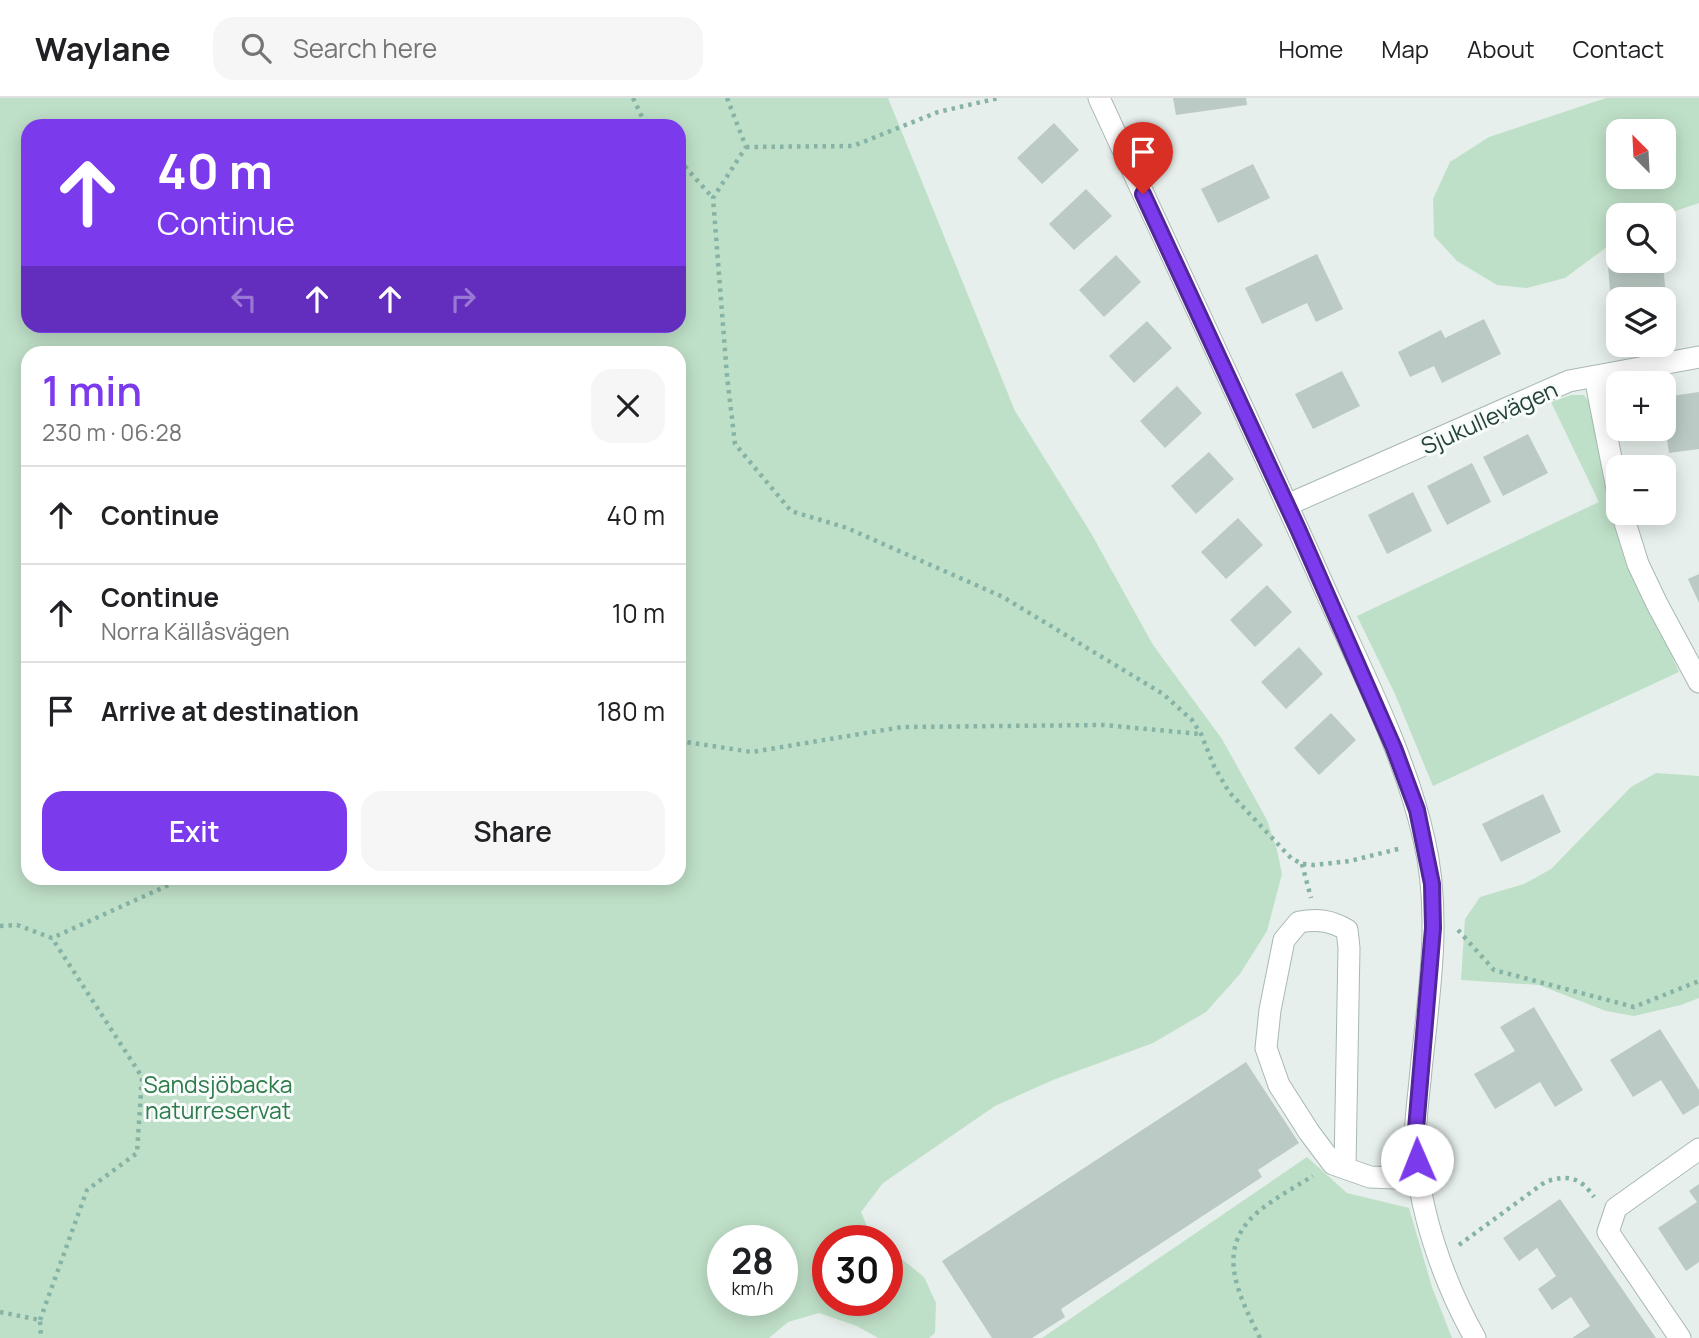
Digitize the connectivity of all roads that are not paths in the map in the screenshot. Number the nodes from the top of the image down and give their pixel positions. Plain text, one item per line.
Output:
1 (1099, 98) edge
2 (1699, 357) edge
3 (1595, 377) junction
4 (1610, 455) edge
5 (1287, 505) junction
6 (1626, 525) edge
7 (1699, 682) edge
8 (1699, 1149) edge
9 (1339, 1165) junction
10 (1419, 1179) junction
11 (1475, 1338) edge
12 (1679, 1338) edge

1 - 5 street
2 - 3 street, Sjukullevägen
3 - 4 street
3 - 5 street, Sjukullevägen
5 - 10 street
6 - 7 street
8 - 12 street
9 - 9 street
9 - 10 street
10 - 11 street

